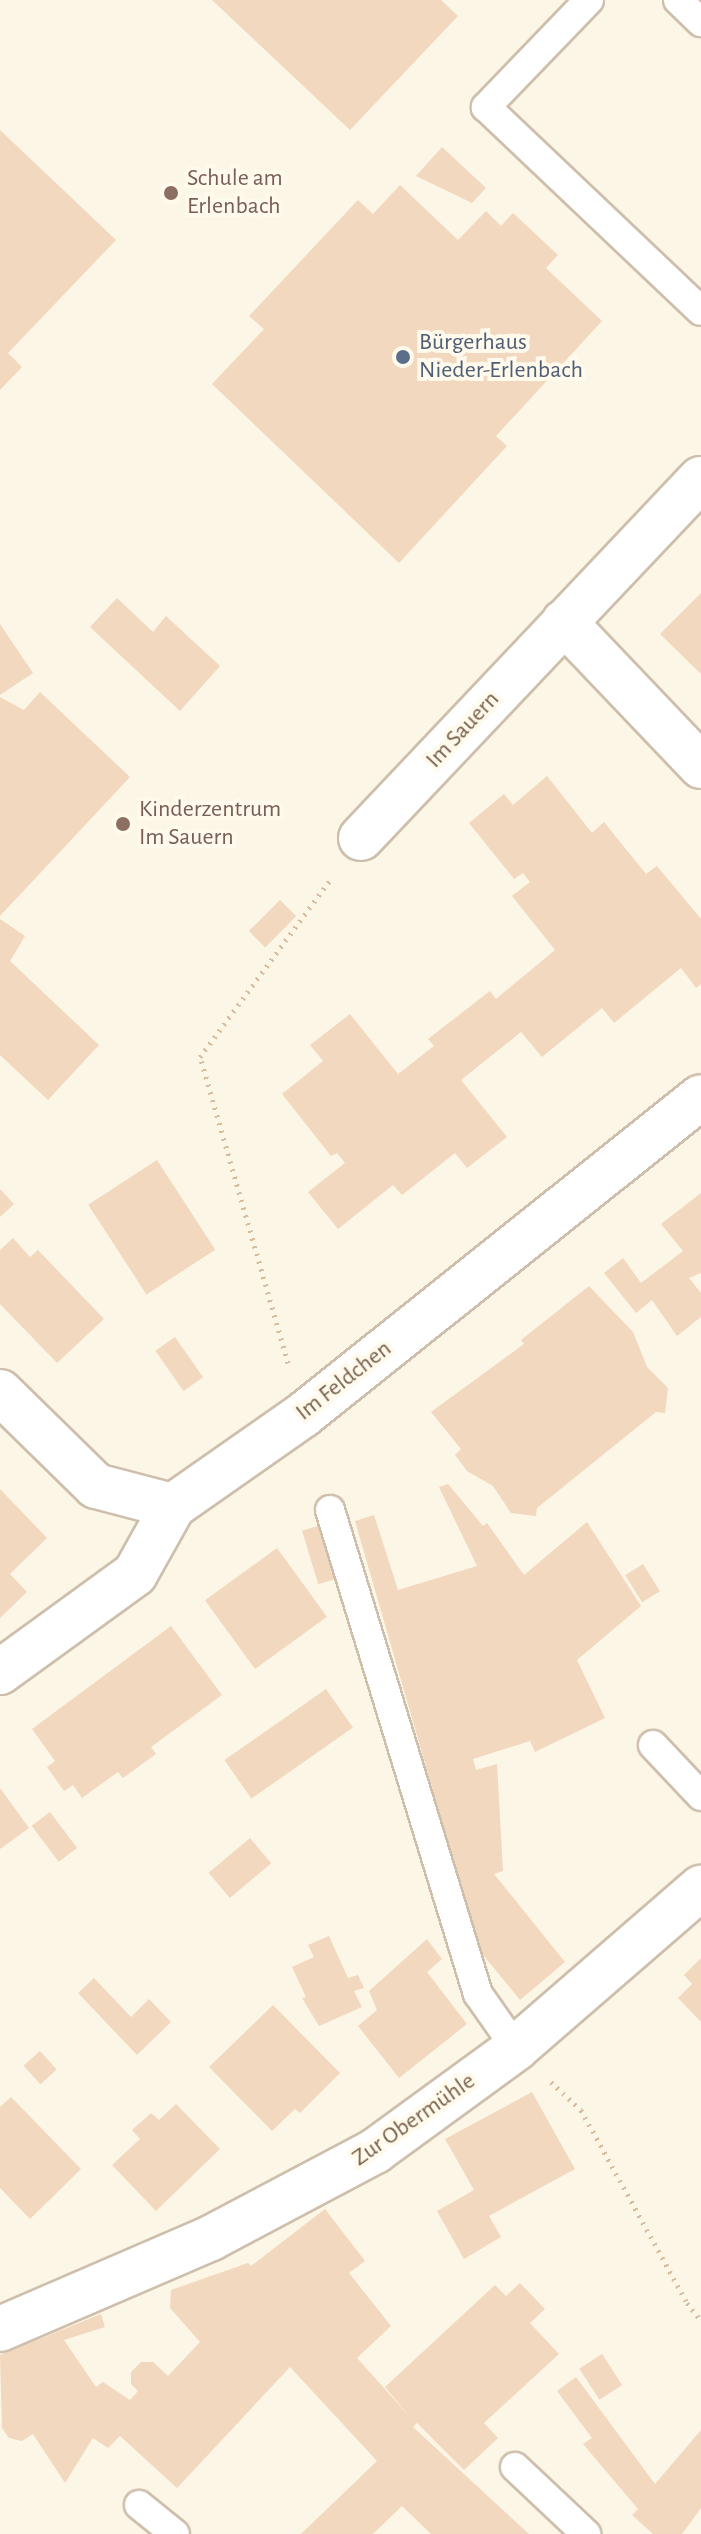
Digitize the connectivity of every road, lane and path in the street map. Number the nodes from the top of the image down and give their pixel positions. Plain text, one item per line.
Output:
1 (589, 0) edge
2 (678, 0) edge
3 (701, 22) edge
4 (701, 311) edge
5 (701, 479) edge
6 (564, 622) junction
7 (701, 766) edge
8 (361, 838) joint
9 (701, 1097) edge
10 (0, 1392) edge
11 (303, 1415) junction
12 (173, 1506) junction
13 (330, 1510) dead end
14 (0, 1672) edge
15 (653, 1745) dead end
16 (701, 1796) edge
17 (701, 1888) edge
18 (516, 2048) junction
19 (701, 2320) edge
20 (0, 2329) edge
21 (515, 2467) dead end
22 (139, 2505) dead end
23 (175, 2534) edge
24 (586, 2534) edge

1 - 4 lane
2 - 3 lane
5 - 6 street, Im Sauern
6 - 7 street
6 - 8 street, Im Sauern
8 - 11 path
9 - 11 street, Im Feldchen
10 - 12 street
11 - 12 street, Im Feldchen
12 - 14 street, Im Feldchen
13 - 18 lane
15 - 16 lane
17 - 18 street, Zur Obermühle
18 - 19 path
18 - 20 street, Zur Obermühle
21 - 24 lane
22 - 23 lane

